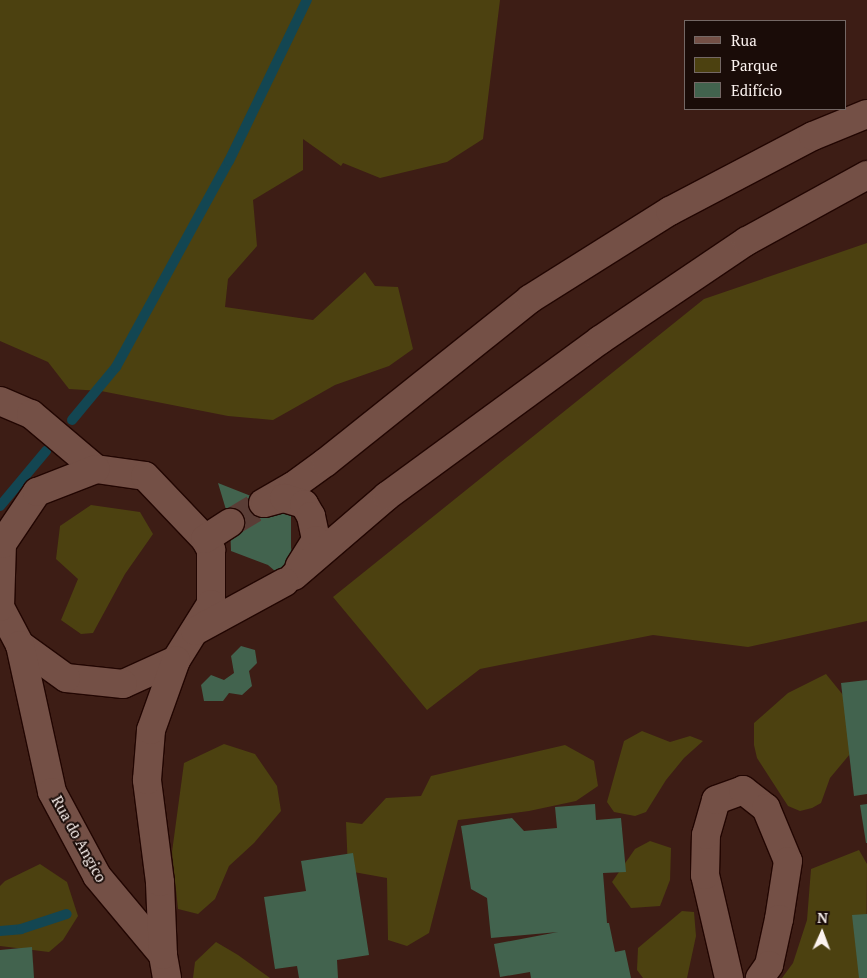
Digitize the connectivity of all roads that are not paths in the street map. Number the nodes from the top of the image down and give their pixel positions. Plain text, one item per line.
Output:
1 (867, 114) edge
2 (867, 175) edge
3 (0, 401) edge
4 (96, 469) junction
5 (230, 523) tunnel mouth
6 (205, 539) junction
7 (1, 543) edge
8 (289, 579) junction
9 (194, 632) junction
10 (20, 644) junction
11 (176, 660) junction
12 (165, 967) edge
13 (729, 978) edge
14 (760, 978) edge

1 - 8 street
2 - 8 street
3 - 4 street
4 - 6 street
4 - 7 street
5 - 6 street
6 - 9 street, Rua do Angico
7 - 10 street
8 - 9 street
9 - 11 street, Rua do Angico
10 - 11 street
10 - 12 street, Rua do Angico
11 - 12 street, Rua do Angico
13 - 14 street

